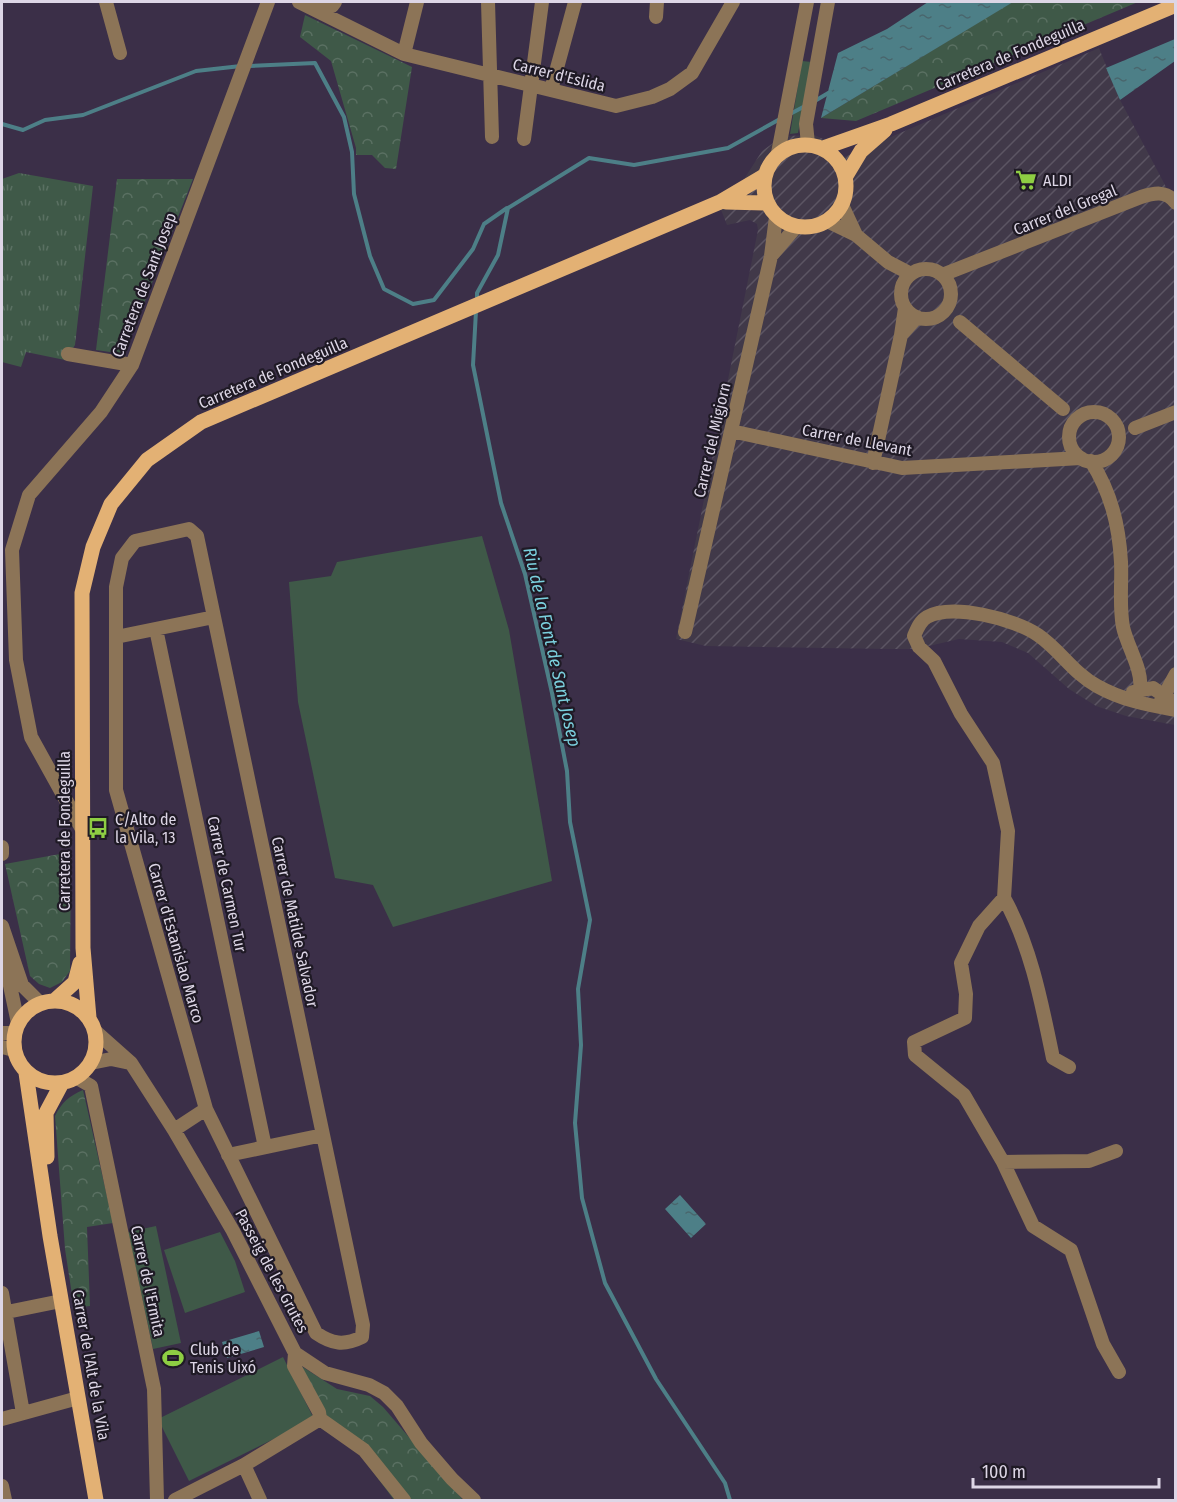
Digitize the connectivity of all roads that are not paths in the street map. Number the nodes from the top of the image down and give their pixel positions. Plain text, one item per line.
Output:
1 (105, 2) edge
2 (268, 2) edge
3 (299, 2) edge
4 (417, 2) edge
5 (489, 2) edge
6 (542, 2) edge
7 (575, 2) edge
8 (657, 2) edge
9 (733, 2) edge
10 (807, 2) edge
11 (828, 2) edge
12 (332, 3) edge
13 (1176, 5) edge
14 (315, 9) junction
15 (656, 17) dead end
16 (338, 21) junction
17 (120, 53) dead end
18 (404, 54) junction
19 (490, 75) junction
20 (531, 85) junction
21 (551, 90) junction
22 (891, 124) junction
23 (492, 137) dead end
24 (524, 139) dead end
25 (780, 146) junction
26 (816, 146) junction
27 (764, 176) junction
28 (846, 176) junction
29 (720, 202) junction
30 (766, 203) junction
31 (1176, 203) edge
32 (842, 205) junction
33 (776, 217) junction
34 (827, 222) junction
35 (796, 227) junction
36 (856, 235) junction
37 (771, 256) junction
38 (907, 280) junction
39 (946, 280) junction
40 (950, 302) junction
41 (905, 308) junction
42 (939, 315) junction
43 (917, 317) junction
44 (960, 322) junction
45 (901, 335) junction
46 (68, 354) dead end
47 (132, 365) junction
48 (1063, 409) junction
49 (1176, 411) edge
50 (1084, 414) junction
51 (1072, 424) junction
52 (1115, 424) junction
53 (1135, 428) junction
54 (731, 431) junction
55 (1118, 441) junction
56 (1071, 447) junction
57 (1106, 458) junction
58 (1086, 460) junction
59 (1050, 461) junction
60 (873, 463) junction
61 (1106, 485) junction
62 (135, 541) joint
63 (214, 617) junction
64 (156, 629) junction
65 (685, 632) dead end
66 (117, 637) junction
67 (1176, 674) edge
68 (1150, 694) junction
69 (1176, 704) edge
70 (1176, 710) edge
71 (82, 829) junction
72 (2, 848) edge
73 (2, 855) edge
74 (1004, 898) junction
75 (2, 926) edge
76 (2, 948) edge
77 (83, 948) junction
78 (56, 1000) junction
79 (40, 1003) junction
80 (92, 1024) junction
81 (11, 1030) edge
82 (8, 1048) edge
83 (91, 1063) junction
84 (131, 1063) junction
85 (1069, 1067) dead end
86 (26, 1073) junction
87 (77, 1078) junction
88 (62, 1083) junction
89 (206, 1109) junction
90 (174, 1130) junction
91 (323, 1135) junction
92 (265, 1146) junction
93 (1116, 1151) dead end
94 (228, 1155) junction
95 (1003, 1162) junction
96 (50, 1236) junction
97 (2, 1293) edge
98 (61, 1301) junction
99 (3, 1313) edge
100 (316, 1333) joint
101 (296, 1353) junction
102 (1119, 1372) dead end
103 (78, 1398) junction
104 (23, 1413) junction
105 (2, 1419) edge
106 (320, 1419) junction
107 (244, 1465) junction
108 (2, 1486) edge
109 (4, 1500) edge
110 (96, 1500) edge
111 (157, 1500) edge
112 (175, 1500) edge
113 (260, 1500) edge
114 (404, 1500) edge
115 (474, 1500) edge

1 - 17 street
2 - 47 street, Carretera de Sant Josep
3 - 14 street, Carrer d'Eslida
4 - 18 street
5 - 19 street
6 - 20 street
7 - 21 street
8 - 15 street
9 - 21 street, Carrer d'Eslida
10 - 25 street
11 - 26 street
12 - 14 street
12 - 16 street
13 - 22 main road, Carretera de Fondeguilla
14 - 16 street, Carrer d'Eslida
16 - 18 street, Carrer d'Eslida
18 - 19 street, Carrer d'Eslida
19 - 20 street, Carrer d'Eslida
19 - 23 street
20 - 21 street, Carrer d'Eslida
20 - 24 street
22 - 26 main road, Carretera de Fondeguilla
22 - 28 main road, Carretera de Fondeguilla
25 - 26 main road
25 - 27 main road
26 - 28 main road
27 - 29 main road, Carretera de Fondeguilla
27 - 30 main road
28 - 32 main road
29 - 30 main road, Carretera de Fondeguilla
29 - 71 main road, Carretera de Fondeguilla
30 - 33 main road
31 - 39 street, Carrer del Gregal
32 - 34 main road
32 - 36 street
33 - 35 main road
33 - 37 street, Carrer del Migjorn
34 - 35 main road
34 - 36 street
35 - 37 street, Carrer del Migjorn
36 - 38 street
37 - 54 street, Carrer del Migjorn
38 - 39 street
38 - 41 street
39 - 40 street
40 - 42 street
40 - 44 street
41 - 43 street
41 - 45 street
42 - 43 street
42 - 44 street
43 - 45 street
44 - 48 street
45 - 60 street
46 - 47 street
47 - 71 street, Carretera de Sant Josep
48 - 50 street
48 - 51 street
49 - 53 street
50 - 51 street
50 - 52 street
51 - 56 street
52 - 53 street
52 - 55 street
53 - 55 street
54 - 60 street, Carrer de Llevant
54 - 65 street, Carrer del Migjorn
55 - 57 street
56 - 58 street
56 - 59 street
57 - 58 street
57 - 61 street
58 - 59 street, Carrer de Llevant
58 - 61 street
59 - 60 street, Carrer de Llevant
61 - 68 street
62 - 63 street, Carrer de Matilde Salvador
62 - 66 street, Carrer d'Estanislao Marco
63 - 64 street
63 - 91 street, Carrer de Matilde Salvador
64 - 66 street
64 - 92 street, Carrer de Carmen Tur
66 - 89 street, Carrer d'Estanislao Marco
67 - 68 street
68 - 69 street
68 - 70 street
68 - 74 street
71 - 77 main road, Carretera de Fondeguilla
72 - 73 street
74 - 85 street
74 - 95 street
75 - 79 street
76 - 81 street
77 - 78 main road, Carretera de Fondeguilla
77 - 80 main road, Carretera de Fondeguilla
78 - 79 main road
78 - 80 main road
79 - 81 main road
80 - 83 main road
80 - 84 street, Passeig de les Grutes
81 - 82 main road
82 - 86 main road
83 - 84 street
83 - 87 main road
84 - 90 street, Passeig de les Grutes
86 - 88 main road
86 - 96 main road, Carrer de l'Alt de la Vila
87 - 88 main road
87 - 111 street, Carrer de l'Ermita
88 - 96 main road, Carrer de l'Alt de la Vila
89 - 90 street
89 - 94 street, Carrer d'Estanislao Marco
90 - 101 street, Passeig de les Grutes
91 - 92 street
91 - 100 street, Carrer de Matilde Salvador
92 - 94 street
93 - 95 street
94 - 100 street, Carrer d'Estanislao Marco
95 - 102 street
96 - 98 main road, Carrer de l'Alt de la Vila
97 - 99 street
98 - 99 street
98 - 103 main road, Carrer de l'Alt de la Vila
99 - 104 street
101 - 106 street
101 - 115 street, Passeig de les Grutes
103 - 104 street
103 - 110 main road, Carrer de l'Alt de la Vila
104 - 105 street
106 - 107 street
106 - 114 street
107 - 112 street
107 - 113 street
108 - 109 street

